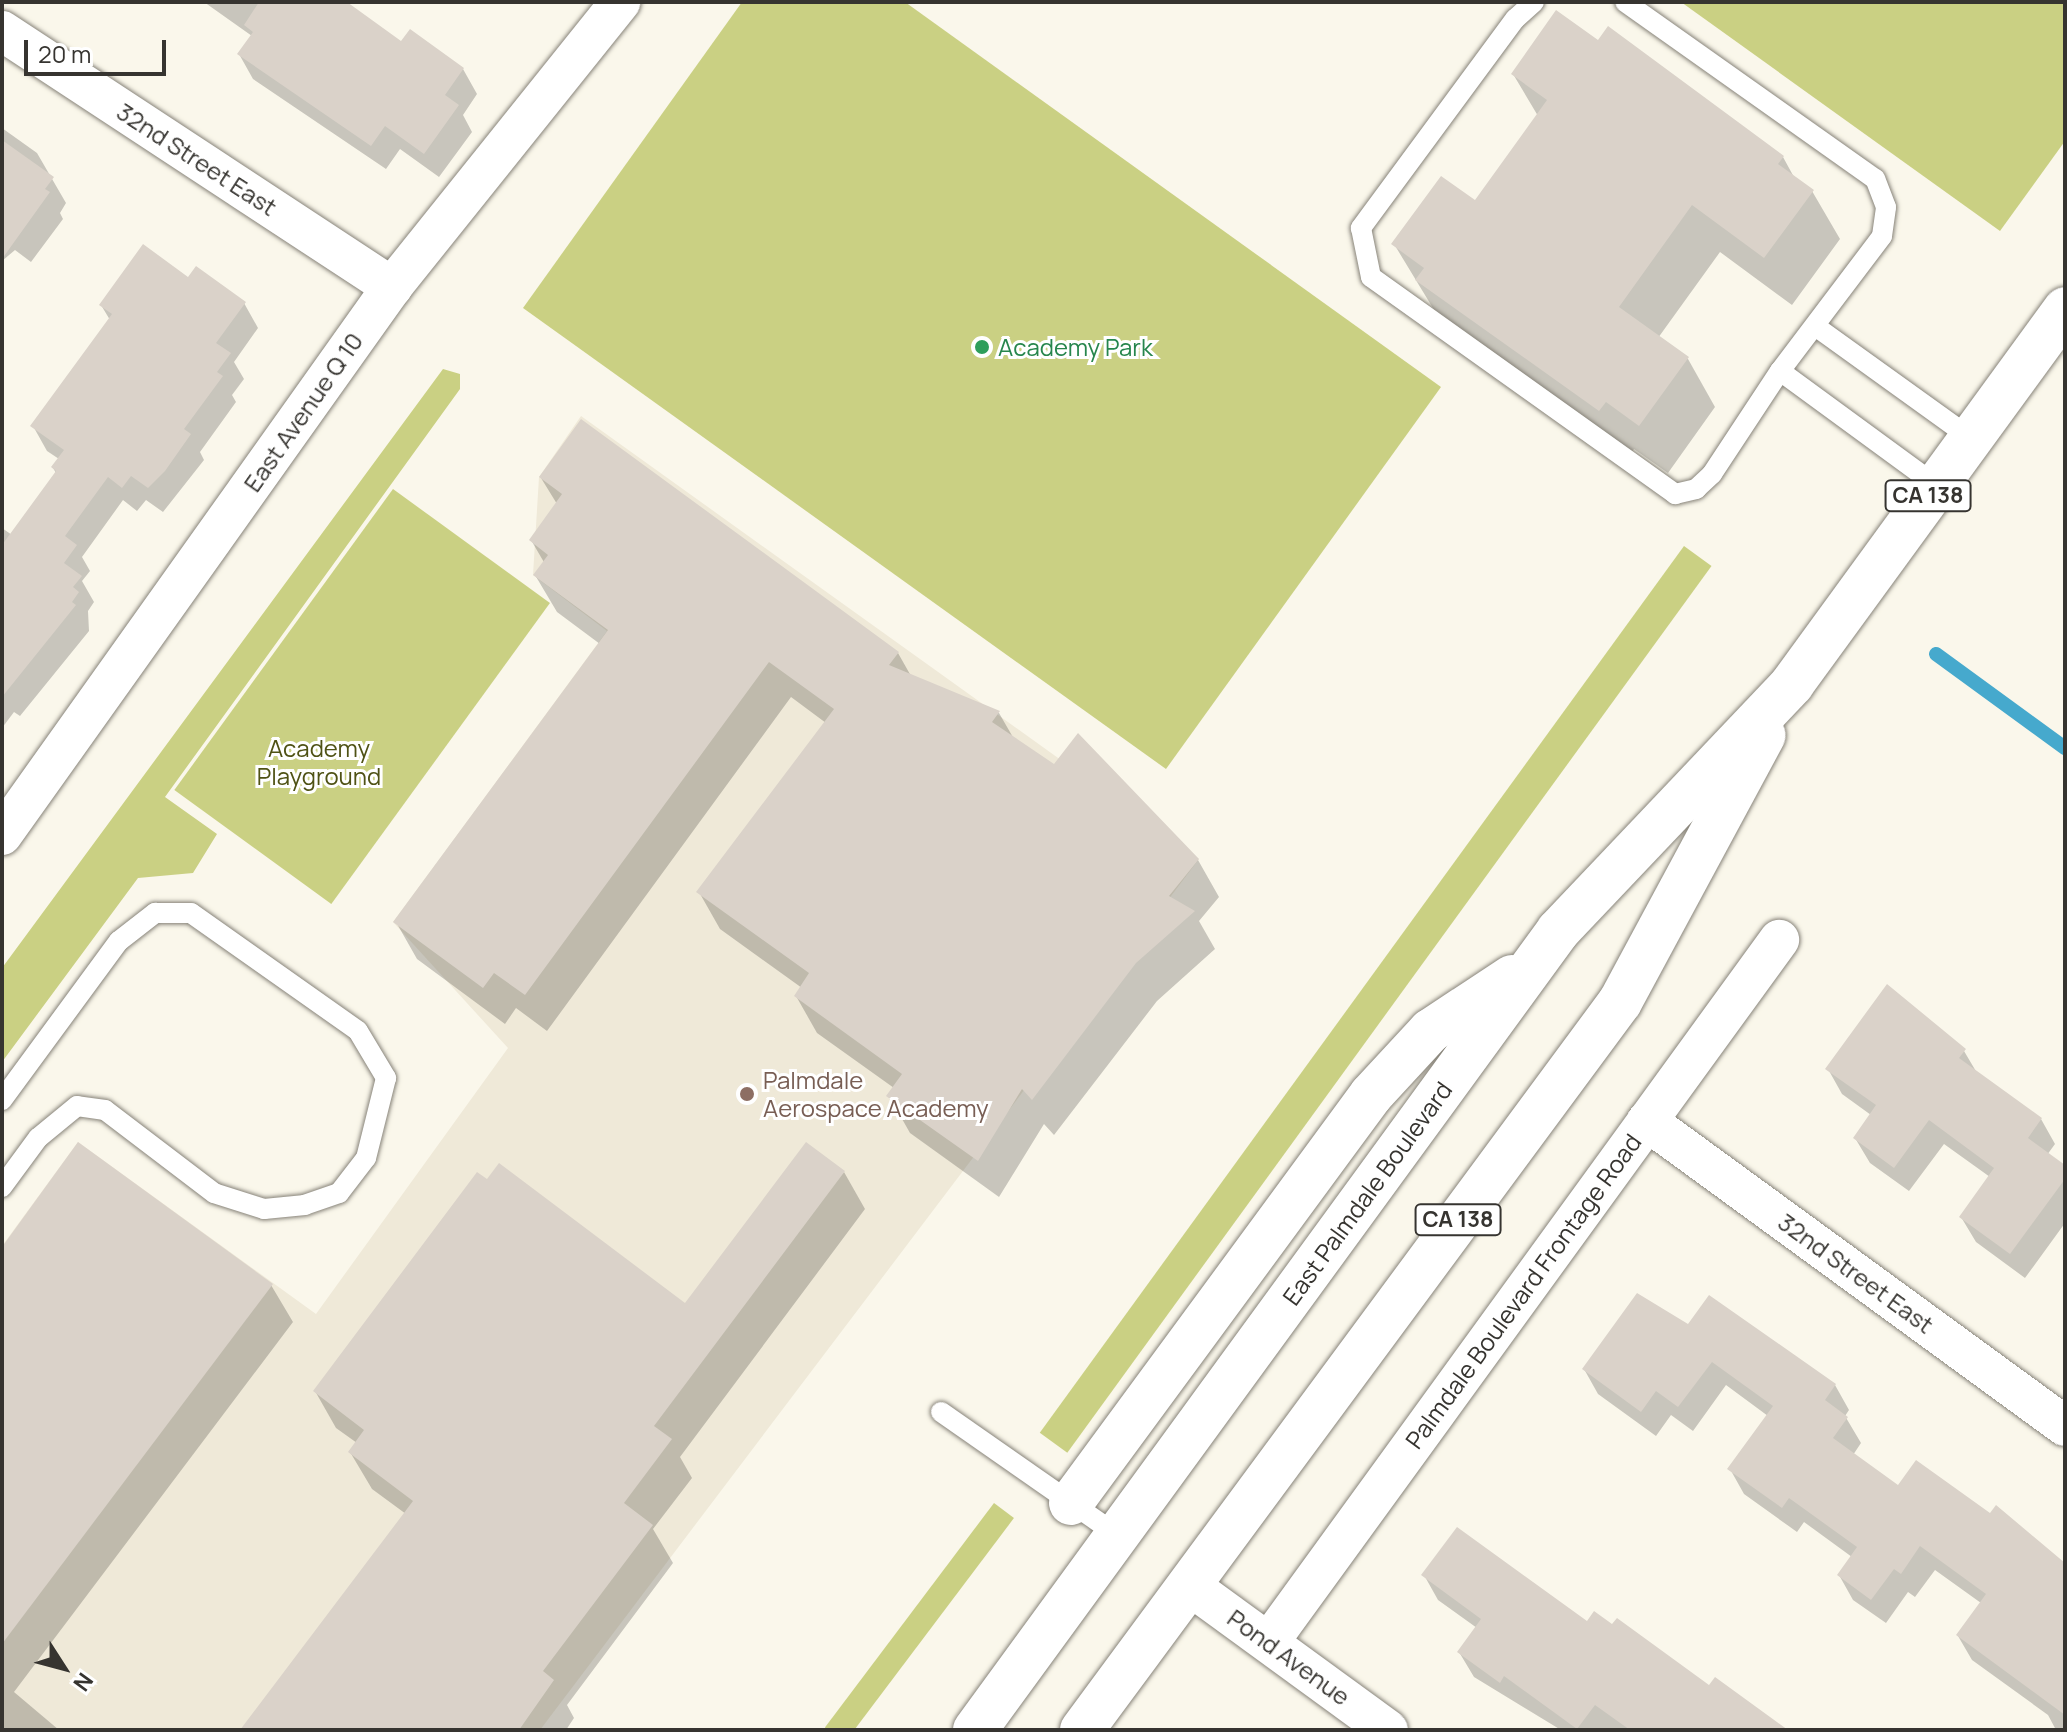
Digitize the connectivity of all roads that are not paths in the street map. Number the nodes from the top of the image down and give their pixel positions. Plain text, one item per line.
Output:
1 (620, 2) edge
2 (1534, 2) edge
3 (1625, 2) edge
4 (2, 31) edge
5 (392, 287) junction
6 (2065, 309) edge
7 (1815, 326) junction
8 (1780, 371) junction
9 (1971, 438) junction
10 (1936, 485) junction
11 (1792, 684) junction
12 (2, 835) edge
13 (1779, 940) dead end
14 (1537, 960) junction
15 (2, 1100) edge
16 (1647, 1121) junction
17 (2, 1187) edge
18 (941, 1412) dead end
19 (2065, 1426) edge
20 (1071, 1503) junction
21 (1117, 1535) junction
22 (1189, 1585) junction
23 (1269, 1642) junction
24 (975, 1730) edge
25 (1082, 1730) edge
26 (1388, 1730) edge

1 - 5 street, East Avenue Q 10
2 - 8 lane
3 - 7 lane
4 - 5 street, 32nd Street East
5 - 12 street, East Avenue Q 10
6 - 9 highway, East Palmdale Boulevard / CA 138
7 - 8 lane
7 - 9 lane
8 - 10 lane
9 - 10 highway, East Palmdale Boulevard / CA 138
10 - 11 highway, East Palmdale Boulevard / CA 138
11 - 14 highway, East Palmdale Boulevard
11 - 22 highway, East Palmdale Boulevard / CA 138
13 - 16 street, Palmdale Boulevard Frontage Road
14 - 20 highway
14 - 21 highway, East Palmdale Boulevard
15 - 17 lane
16 - 19 street, 32nd Street East
16 - 23 street, Palmdale Boulevard Frontage Road
18 - 20 lane
20 - 21 lane
21 - 24 highway, East Palmdale Boulevard
22 - 23 street, Pond Avenue
22 - 25 highway, East Palmdale Boulevard / CA 138
23 - 26 street, Pond Avenue

